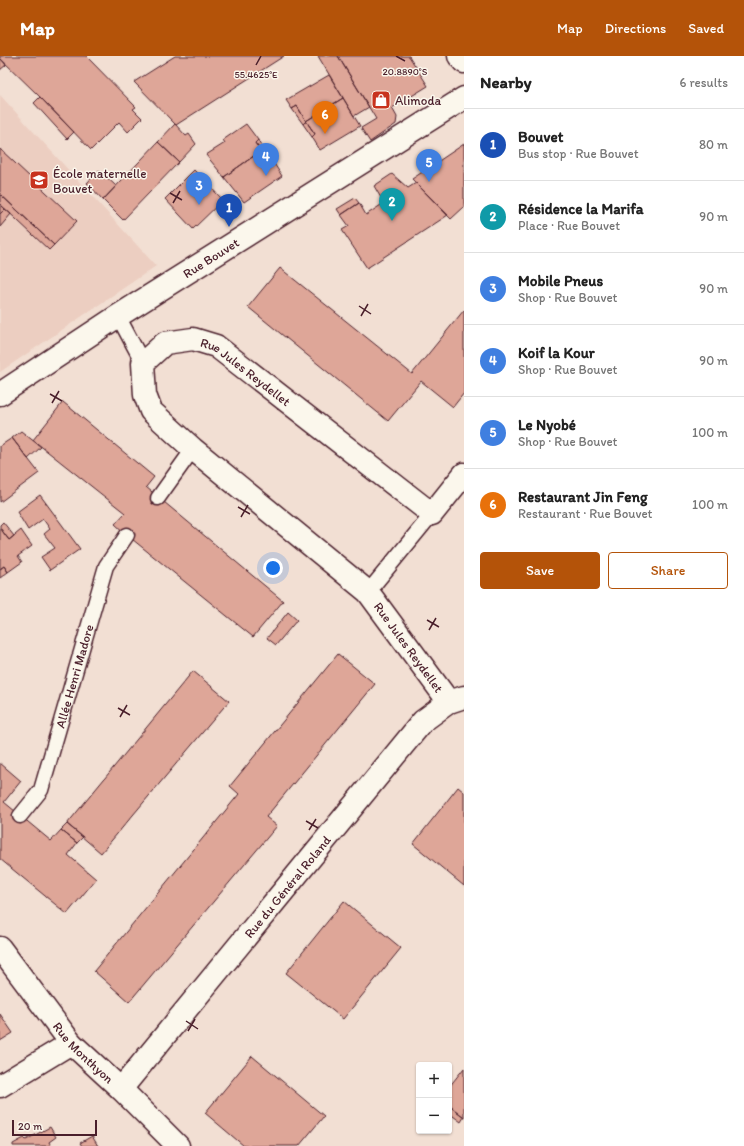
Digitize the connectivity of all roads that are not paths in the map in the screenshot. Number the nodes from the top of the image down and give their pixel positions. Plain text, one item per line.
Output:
1 (459, 56) edge
2 (464, 62) edge
3 (464, 98) edge
4 (118, 316) junction
5 (143, 363) junction
6 (0, 394) edge
7 (193, 449) junction
8 (464, 474) edge
9 (158, 498) dead end
10 (432, 514) junction
11 (127, 535) dead end
12 (368, 592) junction
13 (456, 700) edge
14 (20, 816) dead end
15 (0, 948) edge
16 (71, 1043) junction
17 (0, 1086) edge
18 (121, 1089) junction
19 (178, 1146) edge

1 - 2 street
3 - 4 street, Rue Bouvet
4 - 5 lane
4 - 6 street, Rue Bouvet
5 - 7 street, Rue Jules Reydellet
5 - 10 street, Rue Jules Reydellet
7 - 9 lane
7 - 12 street, Rue Jules Reydellet
8 - 10 street, Rue Jules Reydellet
10 - 12 lane, Rue Jules Reydellet
11 - 14 lane, Allée Henri Madore
12 - 13 street, Rue Jules Reydellet
13 - 18 street, Rue du Général Roland
15 - 16 street, Rue Monthyon
16 - 17 street
16 - 18 street, Rue Monthyon
18 - 19 street, Rue Monthyon

